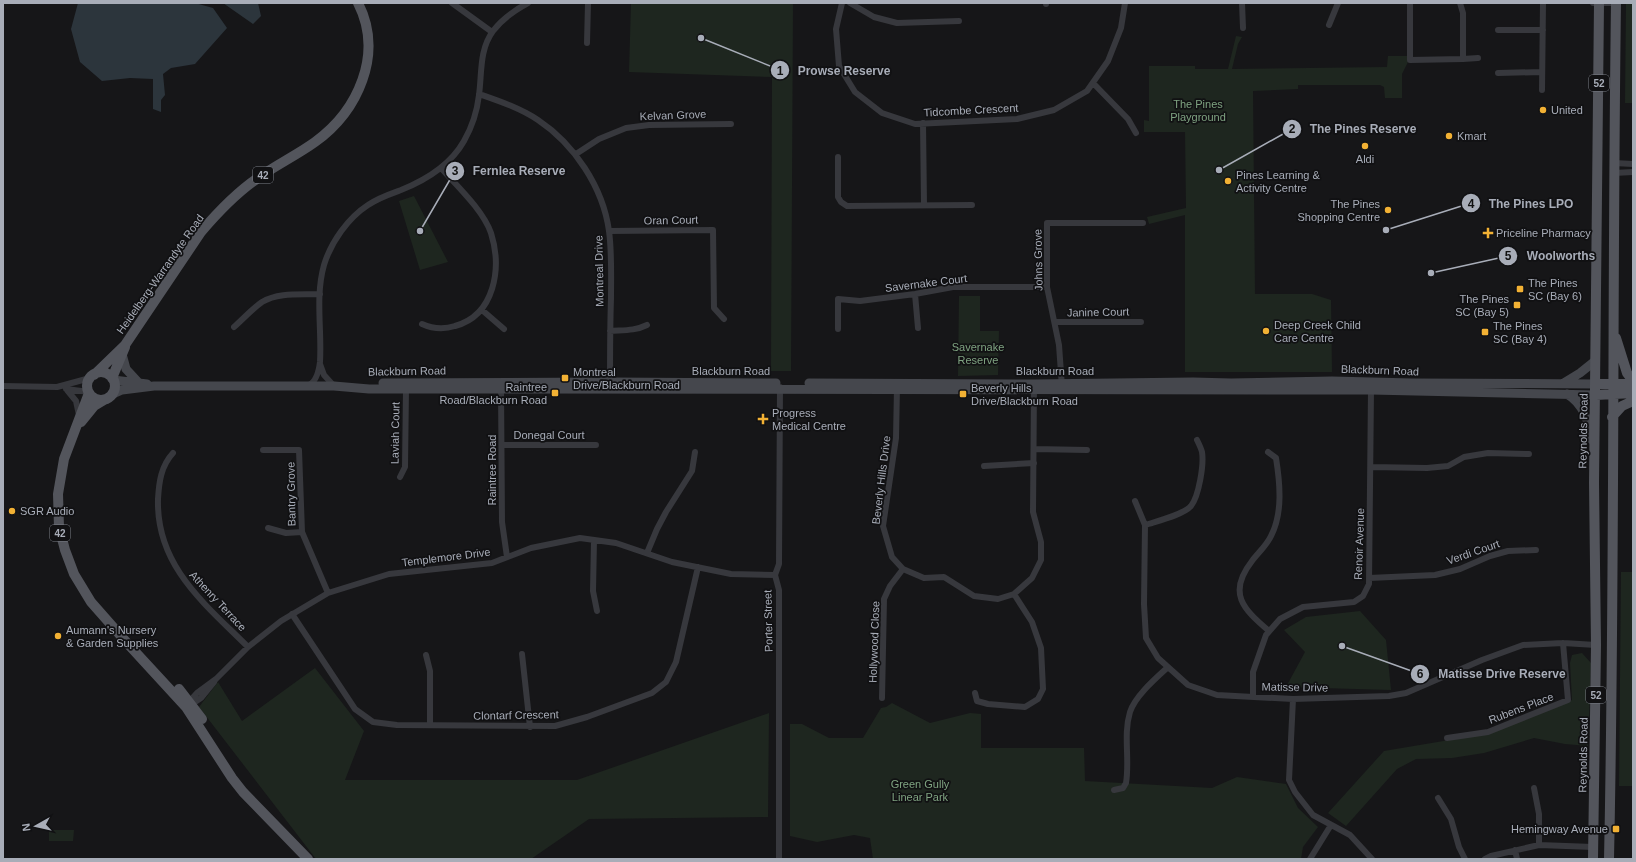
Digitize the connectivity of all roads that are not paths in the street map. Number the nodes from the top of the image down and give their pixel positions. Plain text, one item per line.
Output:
1 (358, 3) edge
2 (452, 3) edge
3 (528, 3) edge
4 (588, 3) edge
5 (842, 3) edge
6 (850, 3) edge
7 (1124, 3) edge
8 (1242, 3) edge
9 (1338, 3) edge
10 (1410, 3) edge
11 (1460, 3) edge
12 (1543, 3) edge
13 (1593, 3) edge
14 (1600, 3) edge
15 (1616, 3) edge
16 (959, 21) dead end
17 (1329, 25) dead end
18 (1242, 28) dead end
19 (1498, 30) dead end
20 (1543, 30) junction
21 (492, 32) junction
22 (587, 43) dead end
23 (1478, 58) dead end
24 (1463, 59) junction
25 (1498, 72) dead end
26 (1542, 72) junction
27 (1092, 83) junction
28 (1542, 90) dead end
29 (480, 94) junction
30 (923, 123) junction
31 (731, 124) dead end
32 (1136, 133) dead end
33 (576, 154) junction
34 (838, 157) dead end
35 (1633, 164) edge
36 (441, 168) junction
37 (1614, 168) junction
38 (1633, 172) edge
39 (924, 205) junction
40 (972, 205) dead end
41 (1143, 223) dead end
42 (609, 231) junction
43 (1047, 287) junction
44 (320, 294) junction
45 (915, 294) junction
46 (482, 310) junction
47 (724, 319) dead end
48 (1055, 322) junction
49 (1141, 322) dead end
50 (422, 324) dead end
51 (647, 325) dead end
52 (234, 327) dead end
53 (918, 328) dead end
54 (1613, 328) junction
55 (504, 329) dead end
56 (838, 329) dead end
57 (610, 331) junction
58 (124, 350) junction
59 (1596, 361) junction
60 (320, 362) junction
61 (92, 376) junction
62 (113, 379) junction
63 (1633, 380) edge
64 (138, 382) junction
65 (1562, 384) junction
66 (1596, 384) junction
67 (1633, 384) edge
68 (610, 385) junction
69 (3, 386) edge
70 (154, 386) junction
71 (308, 386) junction
72 (334, 386) junction
73 (501, 386) junction
74 (780, 386) junction
75 (58, 387) junction
76 (897, 387) junction
77 (1034, 387) junction
78 (1062, 387) junction
79 (406, 389) junction
80 (1612, 389) junction
81 (67, 390) junction
82 (1371, 390) junction
83 (89, 392) junction
84 (1633, 393) edge
85 (113, 394) junction
86 (1567, 394) junction
87 (1596, 395) junction
88 (104, 400) junction
89 (1633, 401) edge
90 (1612, 417) junction
91 (78, 425) junction
92 (1197, 440) dead end
93 (596, 445) dead end
94 (502, 446) junction
95 (1034, 449) junction
96 (1595, 449) junction
97 (264, 450) dead end
98 (1087, 450) dead end
99 (695, 452) dead end
100 (1268, 452) dead end
101 (172, 453) dead end
102 (1529, 454) dead end
103 (1034, 463) junction
104 (984, 466) dead end
105 (1371, 467) junction
106 (400, 477) dead end
107 (1135, 501) dead end
108 (1145, 524) junction
109 (268, 528) dead end
110 (302, 532) junction
111 (594, 540) junction
112 (1536, 550) dead end
113 (647, 553) junction
114 (507, 557) junction
115 (698, 567) junction
116 (903, 569) junction
117 (775, 575) junction
118 (1369, 578) junction
119 (328, 593) junction
120 (1014, 594) junction
121 (597, 611) dead end
122 (292, 614) junction
123 (1270, 631) junction
124 (1564, 643) junction
125 (1596, 645) junction
126 (1612, 645) junction
127 (248, 647) junction
128 (522, 654) dead end
129 (426, 655) dead end
130 (1168, 667) junction
131 (975, 693) dead end
132 (1253, 696) junction
133 (882, 698) dead end
134 (1293, 699) junction
135 (189, 704) junction
136 (430, 725) junction
137 (530, 727) junction
138 (1447, 738) dead end
139 (1534, 788) dead end
140 (1114, 790) dead end
141 (1438, 798) dead end
142 (1331, 825) junction
143 (292, 844) junction
144 (1539, 845) junction
145 (1593, 846) junction
146 (1515, 850) junction
147 (304, 859) edge
148 (308, 859) edge
149 (778, 859) edge
150 (1310, 859) edge
151 (1372, 859) edge
152 (1465, 859) edge
153 (1486, 859) edge
154 (1517, 859) edge
155 (1593, 859) edge
156 (1609, 859) edge

1 - 58 main road, Heidelberg-Warrandyte Road / 42
2 - 21 street
3 - 21 street
4 - 22 street
5 - 30 street, Tidcombe Crescent
6 - 16 street
7 - 27 street, Tidcombe Crescent
8 - 18 street
9 - 17 street
10 - 24 street
11 - 24 street
12 - 20 street
13 - 14 street
14 - 15 street
14 - 59 main road, Reynolds Road / 52
15 - 37 main road, 52
19 - 20 street
20 - 26 street
21 - 29 street
23 - 24 street
25 - 26 street
26 - 28 street
27 - 30 street, Tidcombe Crescent
27 - 32 street
29 - 33 street, Montreal Drive
29 - 36 street
30 - 39 street
31 - 33 street, Kelvan Grove
33 - 42 street, Montreal Drive
34 - 39 street
35 - 37 street
36 - 44 street
36 - 46 street
37 - 38 street
37 - 54 main road, 52
39 - 40 street
41 - 43 street, Johns Grove
42 - 47 street, Oran Court
42 - 57 street, Montreal Drive
43 - 45 street, Savernake Court
43 - 48 street, Johns Grove
44 - 52 street
44 - 60 street
45 - 53 street
45 - 56 street, Savernake Court
46 - 50 street
46 - 55 street
48 - 49 street, Janine Court
48 - 78 street, Johns Grove
51 - 57 street
54 - 63 main road
54 - 80 main road, 52
57 - 68 street, Montreal Drive
58 - 61 main road, Heidelberg-Warrandyte Road / 42
58 - 62 main road, Heidelberg-Warrandyte Road / 42
58 - 64 main road
59 - 65 main road
59 - 66 main road, Reynolds Road / 52
60 - 71 street
60 - 72 street
61 - 62 main road
61 - 75 street
61 - 83 main road, 42
62 - 64 main road, Blackburn Road
62 - 85 main road, 42
64 - 70 main road, Blackburn Road
65 - 66 main road, Blackburn Road
65 - 78 main road, Blackburn Road
66 - 80 main road, Blackburn Road
66 - 87 main road, Reynolds Road / 52
67 - 80 main road, Blackburn Road
68 - 73 main road, Blackburn Road
68 - 74 main road, Blackburn Road
69 - 75 street
70 - 71 main road, Blackburn Road
70 - 85 main road, Blackburn Road
71 - 72 main road, Blackburn Road
72 - 73 main road, Blackburn Road
72 - 79 main road, Blackburn Road
73 - 79 main road, Blackburn Road
73 - 94 street, Raintree Road
74 - 76 main road, Blackburn Road
74 - 117 street, Porter Street
75 - 81 street
76 - 77 main road, Blackburn Road
76 - 116 street, Beverly Hills Drive
77 - 78 main road, Blackburn Road
77 - 95 street, Beverly Hills Drive
78 - 82 main road, Blackburn Road
79 - 106 street, Laviah Court
80 - 84 main road, Blackburn Road
80 - 87 main road, Blackburn Road
80 - 90 main road, 52
81 - 83 street
81 - 91 street
82 - 86 main road, Blackburn Road
82 - 105 street, Renoir Avenue
83 - 88 main road
83 - 91 main road, 42
85 - 88 main road, 42
86 - 87 main road, Blackburn Road
86 - 96 main road
87 - 96 main road, Reynolds Road / 52
88 - 91 main road, 42
89 - 90 main road
90 - 126 main road, 52
91 - 135 main road, 42
92 - 108 street
93 - 94 street, Donegal Court
94 - 114 street, Raintree Road
95 - 98 street
95 - 103 street, Beverly Hills Drive
96 - 125 main road, Reynolds Road / 52
97 - 110 street, Bantry Grove
99 - 113 street
100 - 123 street
101 - 127 street, Athenry Terrace
102 - 105 street
103 - 104 street
103 - 120 street, Beverly Hills Drive
105 - 118 street, Renoir Avenue
107 - 108 street, Matisse Drive
108 - 130 street, Matisse Drive
109 - 110 street
110 - 119 street, Bantry Grove
111 - 113 street, Templemore Drive
111 - 114 street, Templemore Drive
111 - 121 street
112 - 118 street, Verdi Court
113 - 115 street, Templemore Drive
114 - 119 street, Templemore Drive
115 - 117 street, Templemore Drive
115 - 137 street, Clontarf Crescent
116 - 120 street, Beverly Hills Drive
116 - 133 street, Hollywood Close
117 - 149 street, Porter Street
118 - 123 street, Renoir Avenue
119 - 122 street, Templemore Drive
120 - 131 street
122 - 127 street, Templemore Drive
122 - 136 street, Clontarf Crescent
123 - 132 street, Renoir Avenue
124 - 125 street, Matisse Drive
124 - 134 street, Matisse Drive
124 - 138 street, Rubens Place
125 - 126 main road
125 - 145 main road, Reynolds Road / 52
126 - 156 main road, 52
127 - 135 street, Templemore Drive
128 - 137 street
129 - 136 street
130 - 132 street, Matisse Drive
130 - 140 street
132 - 134 street, Matisse Drive
134 - 142 street
135 - 143 main road, 42
136 - 137 street, Clontarf Crescent
139 - 144 street
141 - 152 street
142 - 150 street
142 - 151 street
143 - 147 main road, 42
143 - 148 main road, 42
144 - 145 street
144 - 146 street
145 - 155 main road, Reynolds Road / 52
146 - 153 street
146 - 154 street

